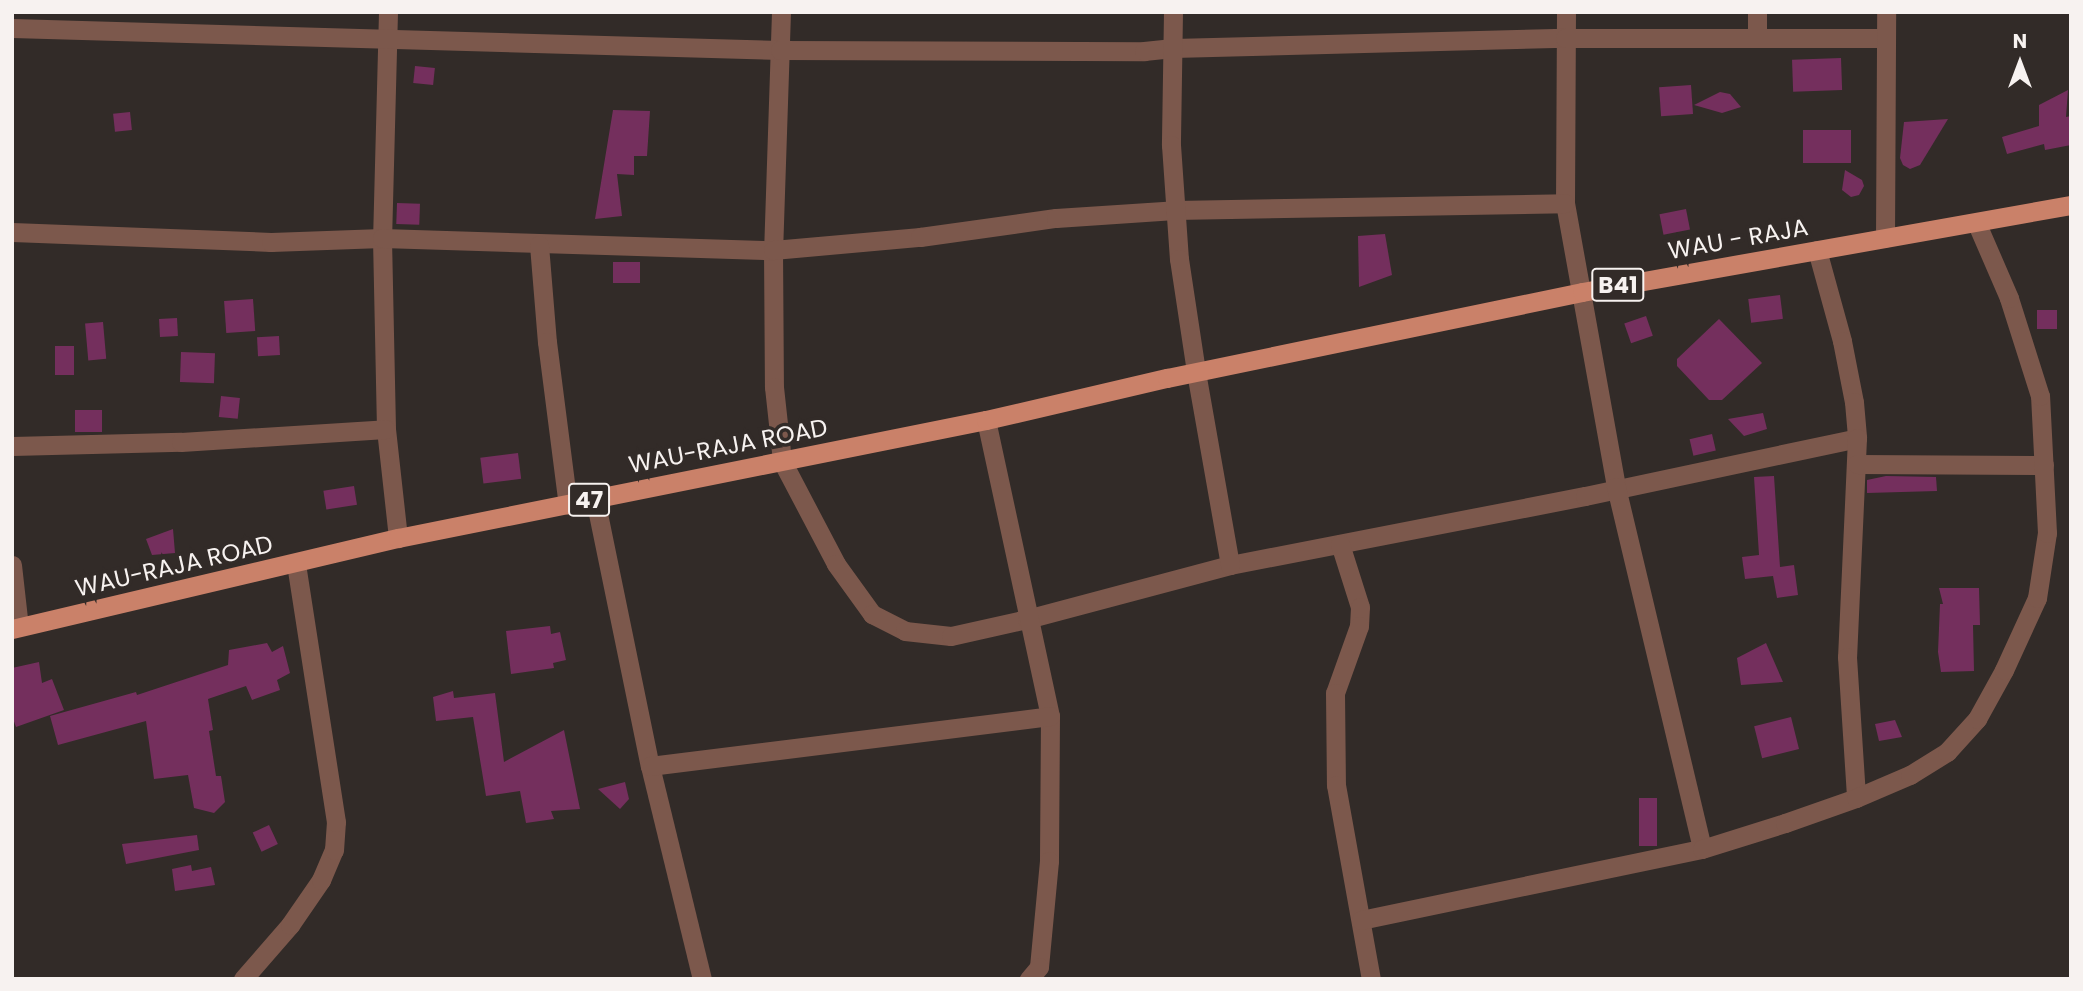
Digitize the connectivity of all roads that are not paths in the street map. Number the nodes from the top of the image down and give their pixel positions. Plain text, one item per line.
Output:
1 (388, 12) edge
2 (781, 12) edge
3 (1172, 12) edge
4 (1566, 12) edge
5 (1757, 12) edge
6 (1886, 12) edge
7 (12, 28) edge
8 (1564, 38) junction
9 (1757, 38) junction
10 (1884, 38) junction
11 (387, 39) junction
12 (1173, 47) junction
13 (780, 50) junction
14 (1565, 202) junction
15 (2071, 205) edge
16 (1175, 210) junction
17 (1977, 224) junction
18 (12, 232) edge
19 (382, 238) junction
20 (1885, 238) junction
21 (539, 245) junction
22 (773, 250) junction
23 (1816, 250) junction
24 (1582, 292) junction
25 (1196, 372) junction
26 (1167, 378) joint
27 (986, 420) junction
28 (386, 429) junction
29 (1857, 438) junction
30 (12, 446) edge
31 (782, 461) junction
32 (1857, 464) junction
33 (2044, 465) junction
34 (1616, 487) junction
35 (595, 499) junction
36 (568, 505) junction
37 (398, 538) junction
38 (1340, 544) junction
39 (296, 563) junction
40 (12, 565) edge
41 (1230, 565) junction
42 (1027, 619) junction
43 (16, 628) edge
44 (1050, 716) junction
45 (650, 766) junction
46 (1856, 799) junction
47 (1702, 849) junction
48 (1361, 920) junction
49 (243, 979) edge
50 (702, 979) edge
51 (1029, 979) edge
52 (1371, 979) edge

1 - 11 street
2 - 13 street
3 - 12 street
4 - 8 street
5 - 9 street
6 - 10 street
7 - 11 street
8 - 9 street
8 - 12 street
8 - 14 street
9 - 10 street
10 - 20 street
11 - 13 street
11 - 19 street
12 - 13 street
12 - 16 street
13 - 22 street
14 - 16 street
14 - 24 street
15 - 17 main road, WAU - RAJA / B41
16 - 22 street
16 - 25 street
17 - 20 main road, WAU - RAJA / B41
17 - 33 street
18 - 19 street
19 - 21 street
19 - 28 street
20 - 23 main road, WAU - RAJA / B41
21 - 22 street
21 - 36 street
22 - 31 street
23 - 24 main road, WAU - RAJA / B41
23 - 29 street
24 - 25 main road, WAU - RAJA / B41
24 - 34 street
25 - 26 main road, WAU - RAJA / B41
25 - 41 street
26 - 27 main road, WAU-RAJA ROAD / 47
27 - 31 main road, WAU-RAJA ROAD / 47
27 - 42 street
28 - 30 street
28 - 37 street
29 - 32 street
29 - 34 street
31 - 35 main road, WAU-RAJA ROAD / 47
31 - 42 street
32 - 33 street
32 - 46 street
33 - 46 street
34 - 38 street
34 - 47 street
35 - 36 main road, WAU-RAJA ROAD / 47
35 - 45 street
36 - 37 main road, WAU-RAJA ROAD / 47
37 - 39 main road, WAU-RAJA ROAD / 47
38 - 41 street
38 - 48 street
39 - 43 main road, WAU-RAJA ROAD / 47
39 - 49 street
40 - 43 street
41 - 42 street
42 - 44 street
44 - 45 street
44 - 51 street
45 - 50 street
46 - 47 street
47 - 48 street
48 - 52 street

